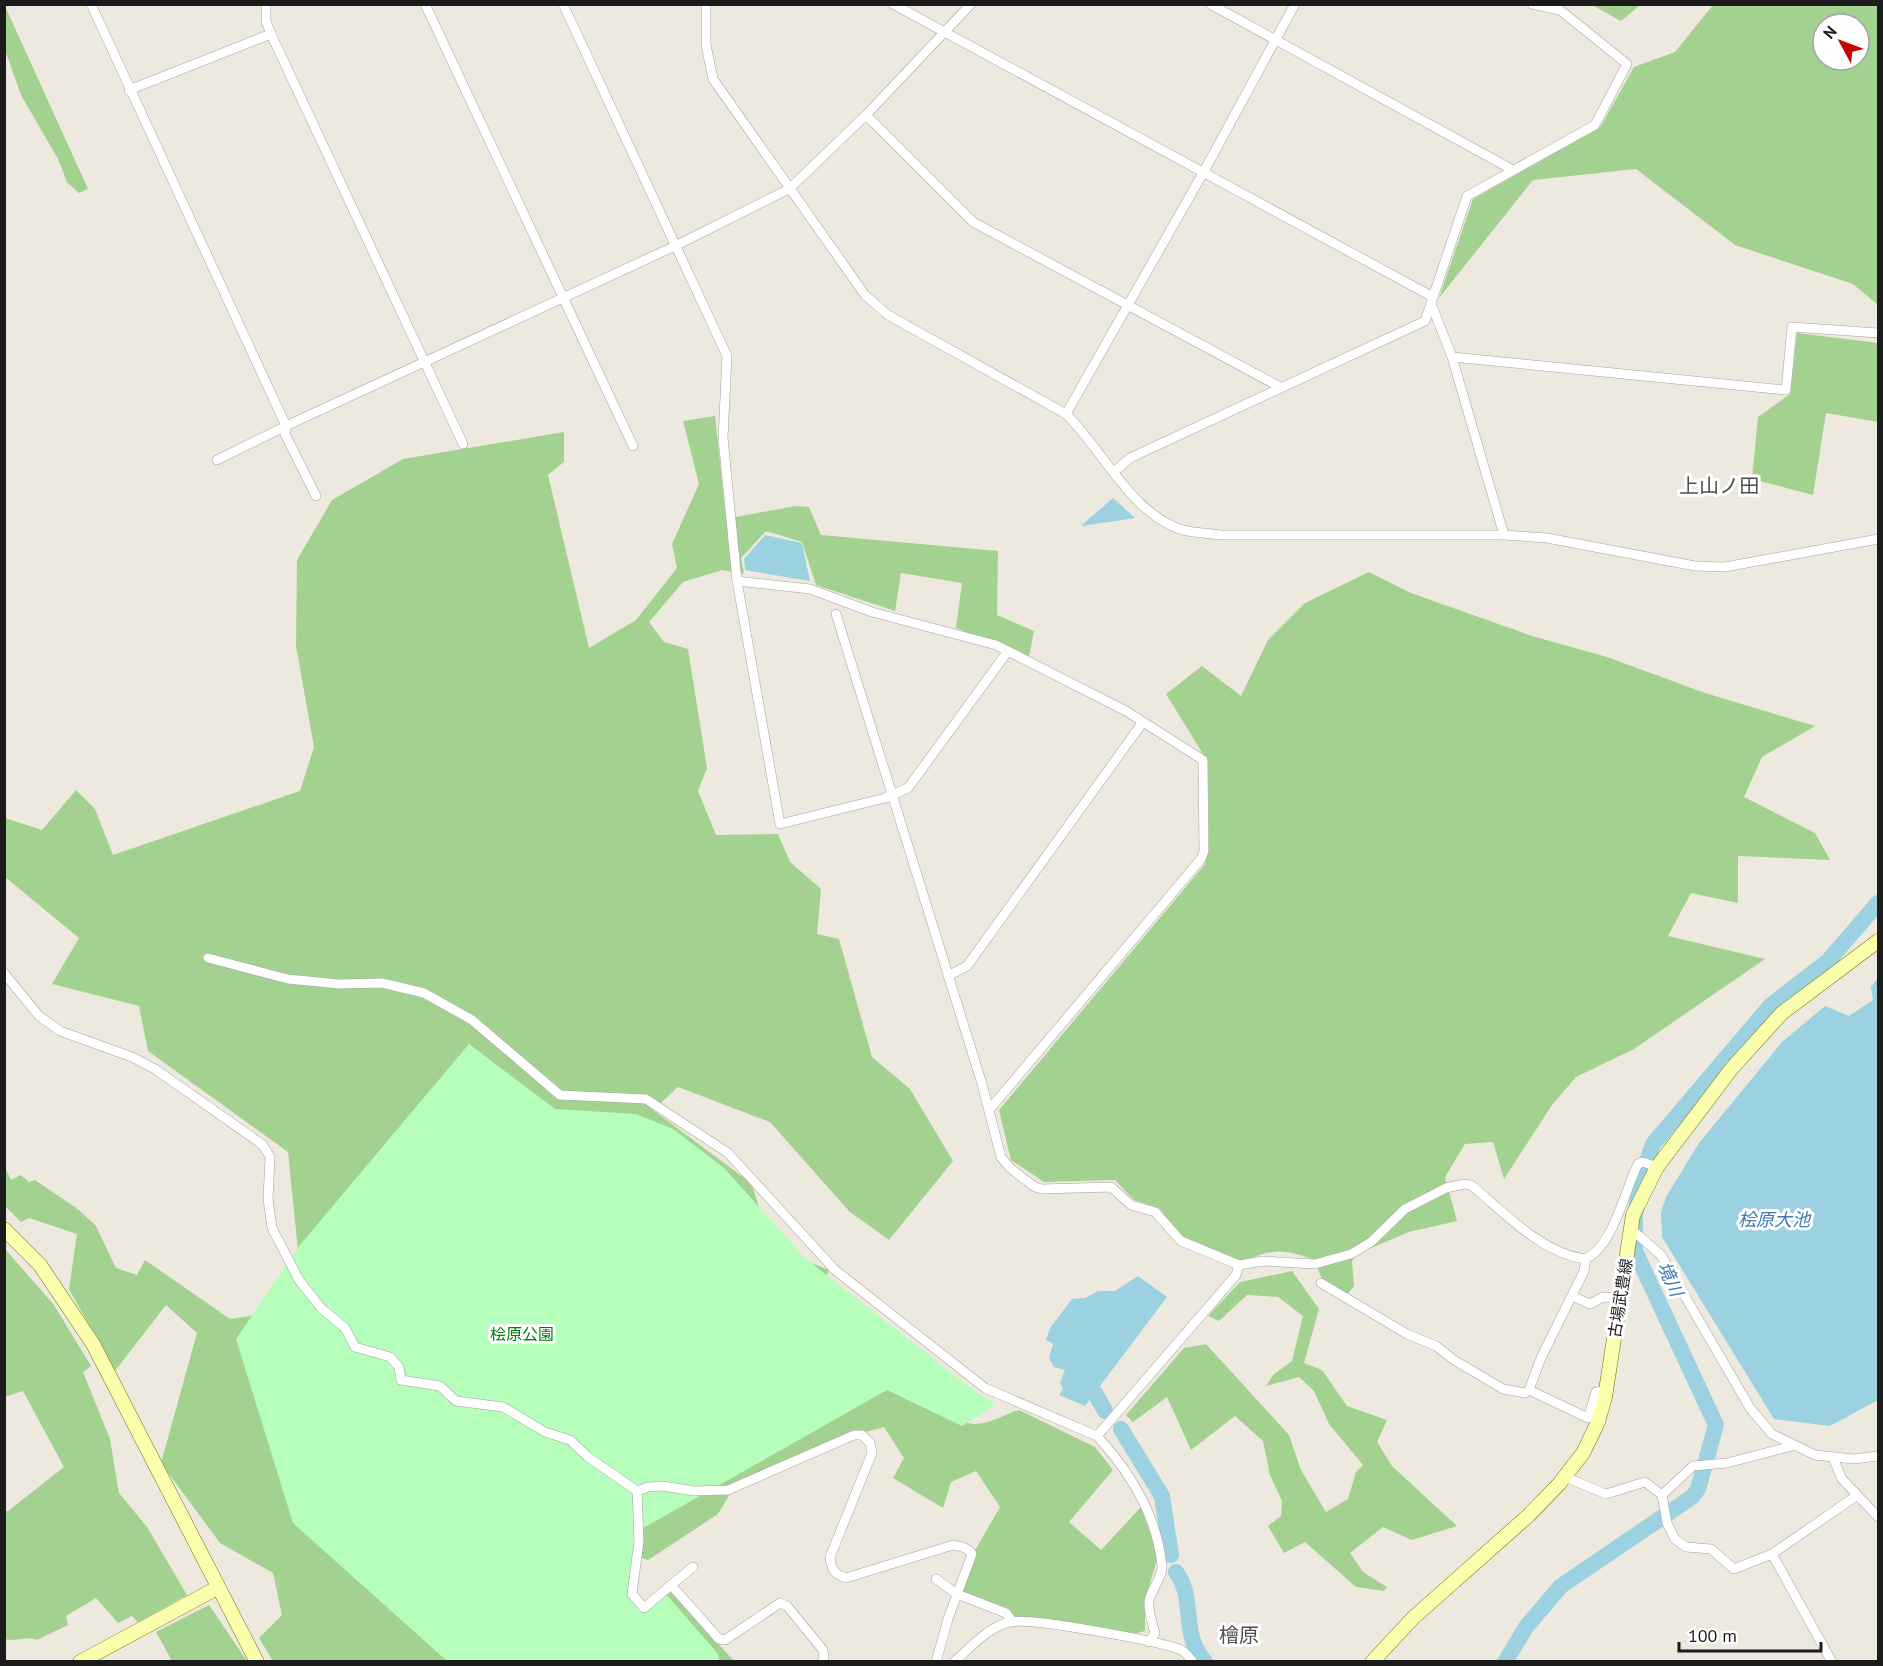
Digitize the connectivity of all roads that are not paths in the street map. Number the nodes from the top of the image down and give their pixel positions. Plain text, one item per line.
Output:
1 (91, 4) edge
2 (266, 4) edge
3 (425, 4) edge
4 (562, 4) edge
5 (706, 4) edge
6 (893, 4) edge
7 (971, 4) edge
8 (1210, 4) edge
9 (1295, 4) edge
10 (1532, 4) edge
11 (944, 33) junction
12 (271, 34) junction
13 (1275, 40) junction
14 (129, 90) junction
15 (866, 115) junction
16 (1513, 170) junction
17 (1203, 173) junction
18 (789, 189) junction
19 (675, 246) junction
20 (563, 298) junction
21 (1432, 301) junction
22 (1129, 305) junction
23 (1878, 333) edge
24 (1452, 357) junction
25 (426, 362) junction
26 (1280, 387) junction
27 (1066, 414) junction
28 (286, 426) junction
29 (463, 444) dead end
30 (633, 446) dead end
31 (217, 460) dead end
32 (1115, 471) junction
33 (316, 496) dead end
34 (1504, 535) junction
35 (1878, 539) edge
36 (737, 581) junction
37 (836, 614) dead end
38 (1008, 651) junction
39 (1143, 722) junction
40 (892, 795) junction
41 (1878, 941) edge
42 (208, 958) dead end
43 (4, 973) edge
44 (948, 976) junction
45 (989, 1110) junction
46 (1657, 1167) junction
47 (4, 1229) edge
48 (1631, 1229) junction
49 (1586, 1258) junction
50 (1239, 1265) junction
51 (1321, 1283) dead end
52 (1572, 1296) junction
53 (1620, 1298) junction
54 (1529, 1390) junction
55 (1605, 1391) junction
56 (1096, 1436) junction
57 (1794, 1445) junction
58 (1878, 1456) edge
59 (1833, 1458) junction
60 (1565, 1477) junction
61 (637, 1491) junction
62 (1662, 1495) junction
63 (1856, 1496) junction
64 (1878, 1517) edge
65 (1772, 1554) junction
66 (693, 1567) dead end
67 (936, 1579) dead end
68 (671, 1585) junction
69 (217, 1588) junction
70 (957, 1594) junction
71 (1012, 1621) junction
72 (1149, 1642) junction
73 (958, 1658) edge
74 (938, 1660) edge
75 (80, 1662) edge
76 (257, 1662) edge
77 (822, 1662) edge
78 (1193, 1662) edge
79 (1372, 1662) edge
80 (1832, 1662) edge

1 - 14 street
2 - 12 street
3 - 20 street
4 - 19 street
5 - 18 street
6 - 11 street
7 - 11 street
8 - 13 street
9 - 13 street
10 - 16 street
11 - 15 street
11 - 17 street
12 - 14 street
12 - 25 street
13 - 16 street
13 - 17 street
14 - 28 street
15 - 18 street
15 - 22 street
16 - 21 street
17 - 21 street
17 - 22 street
18 - 19 street
18 - 27 street
19 - 20 street
19 - 36 street
20 - 25 street
20 - 30 street
21 - 24 street
21 - 26 street
22 - 26 street
22 - 27 street
23 - 24 street
24 - 34 street
25 - 28 street
25 - 29 street
26 - 32 street
27 - 32 street
28 - 31 street
28 - 33 street
32 - 34 street
34 - 35 street
36 - 38 street
36 - 40 street
37 - 40 street
38 - 39 street
38 - 40 street
39 - 44 street
39 - 45 street
40 - 44 street
41 - 46 main road, 古場武豊線
42 - 56 street
43 - 61 street
44 - 45 street
45 - 50 street
46 - 48 main road, 古場武豊線
46 - 49 street
47 - 69 main road
48 - 53 main road, 古場武豊線
48 - 57 street
49 - 50 street
49 - 52 street
50 - 56 street
51 - 54 street
52 - 53 street
52 - 54 street
53 - 55 main road, 古場武豊線
54 - 55 street
55 - 60 main road, 古場武豊線
56 - 72 street
57 - 59 street
57 - 62 street
58 - 59 street
59 - 63 street
60 - 62 street
60 - 79 main road, 古場武豊線
61 - 68 street
61 - 70 street
62 - 65 street
63 - 64 street
63 - 65 street
65 - 80 street
66 - 68 street
67 - 70 street
68 - 77 street
69 - 75 main road
69 - 76 main road
70 - 71 street
70 - 74 street
71 - 72 street
71 - 73 street
72 - 78 street
73 - 74 street

